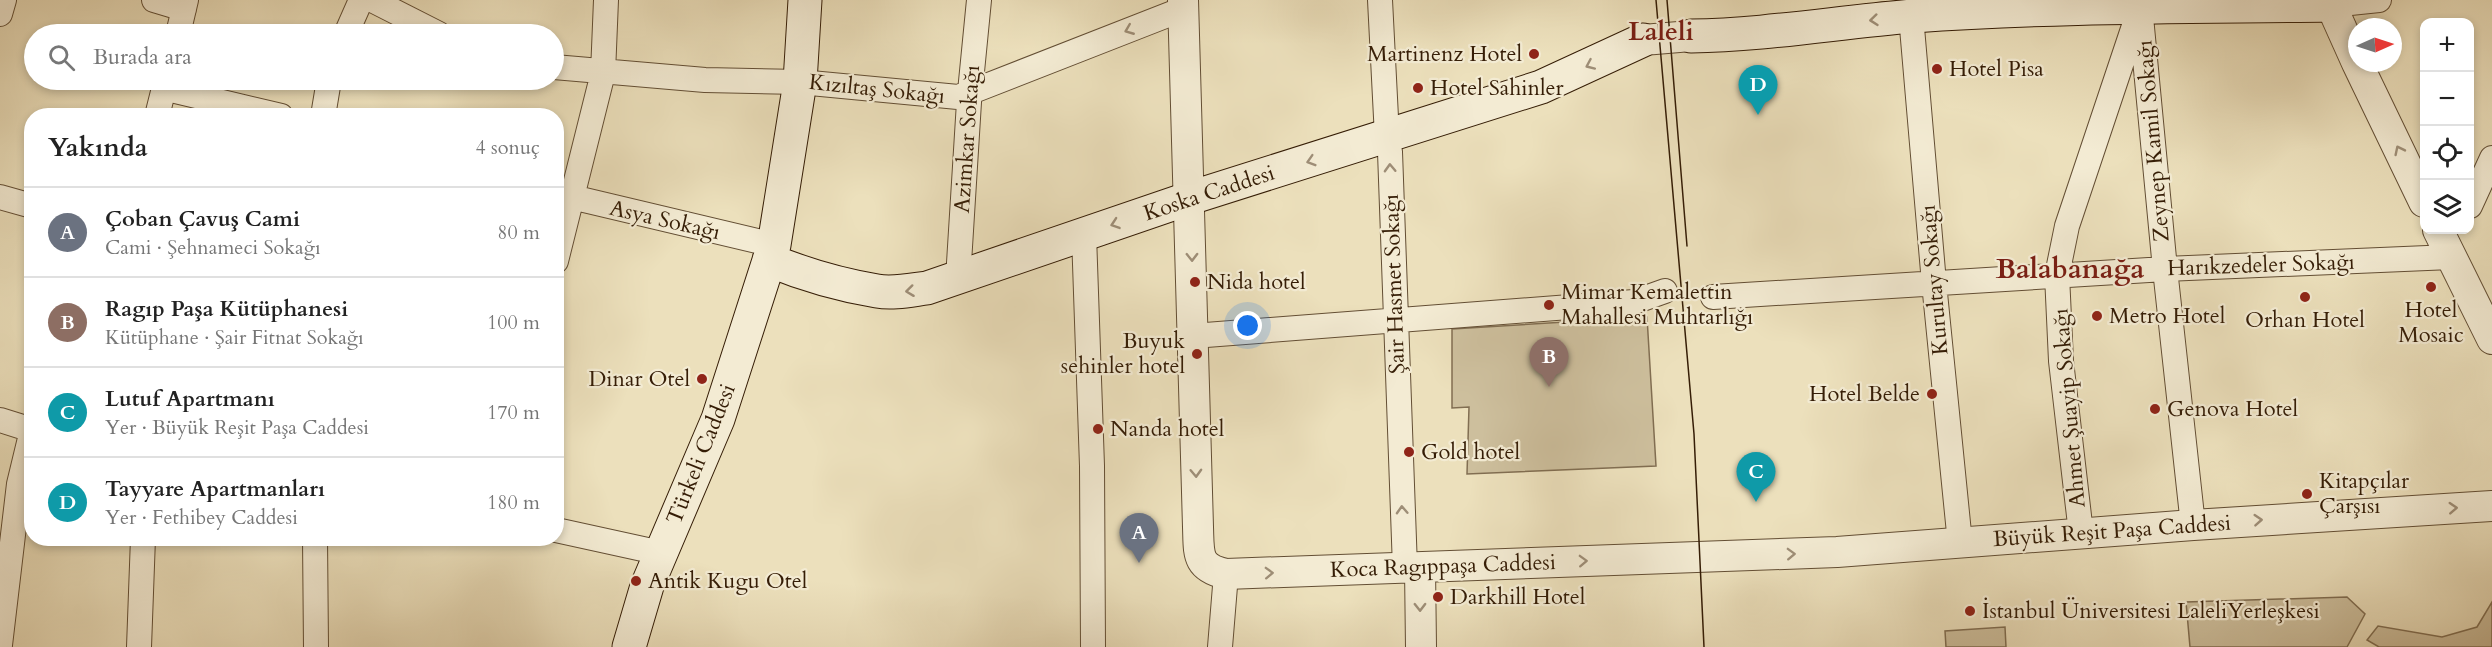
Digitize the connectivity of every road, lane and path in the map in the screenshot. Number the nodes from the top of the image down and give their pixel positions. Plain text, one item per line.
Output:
1 (4, 0) edge
2 (154, 0) edge
3 (361, 0) edge
4 (372, 0) edge
5 (606, 0) edge
6 (787, 0) edge
7 (805, 0) edge
8 (979, 0) edge
9 (1380, 0) edge
10 (2379, 0) edge
11 (2331, 2) edge
12 (2216, 3) edge
13 (1183, 4) edge
14 (185, 5) edge
15 (2140, 8) junction
16 (0, 14) edge
17 (1911, 16) junction
18 (180, 24) edge
19 (350, 24) edge
20 (419, 24) edge
21 (1691, 36) joint
22 (1643, 40) joint
23 (2348, 42) edge
24 (564, 68) edge
25 (2361, 72) edge
26 (603, 73) junction
27 (801, 82) junction
28 (163, 90) edge
29 (186, 90) edge
30 (327, 90) edge
31 (970, 94) junction
32 (159, 108) edge
33 (252, 108) edge
34 (324, 108) edge
35 (1387, 137) junction
36 (2492, 158) edge
37 (2420, 194) edge
38 (564, 196) edge
39 (2474, 196) edge
40 (0, 197) edge
41 (1190, 198) junction
42 (24, 204) edge
43 (1084, 235) junction
44 (2448, 241) edge
45 (772, 252) junction
46 (2165, 269) junction
47 (2057, 275) junction
48 (958, 279) junction
49 (1934, 283) junction
50 (1665, 291) dead end
51 (1713, 297) dead end
52 (1395, 321) junction
53 (1193, 336) junction
54 (2492, 339) edge
55 (0, 420) edge
56 (24, 428) edge
57 (24, 463) edge
58 (2492, 506) edge
59 (2193, 525) junction
60 (564, 532) edge
61 (2081, 533) junction
62 (1960, 543) junction
63 (143, 546) edge
64 (315, 546) edge
65 (661, 553) junction
66 (1677, 559) joint
67 (1412, 568) junction
68 (1218, 572) junction
69 (0, 645) edge
70 (139, 647) edge
71 (316, 647) edge
72 (629, 647) edge
73 (1093, 647) edge
74 (1220, 647) edge
75 (1421, 647) edge

1 - 16 street
2 - 14 street
3 - 19 street
4 - 20 street
5 - 26 street
6 - 27 main road
7 - 27 main road, Türkeli Caddesi
8 - 31 street, Azimkar Sokağı
9 - 35 street, Şair Hasmet Sokağı
10 - 11 street
11 - 12 main road
11 - 23 street
12 - 15 main road
13 -> 31 street, Kızıltaş Sokağı
13 - 41 street
14 - 18 street
15 - 17 main road
15 - 46 street, Zeynep Kamil Sokağı
15 - 47 street, Ahmet Şuayip Sokağı
17 -> 21 main road
17 - 49 street, Kurultay Sokağı
21 - 22 street
22 -> 35 main road, Koska Caddesi
24 - 26 street, Kızıltaş Sokağı
37 -> 25 street
26 - 27 street, Kızıltaş Sokağı
26 - 38 street
27 - 31 street, Kızıltaş Sokağı
27 - 45 main road, Türkeli Caddesi
28 - 32 street
29 - 33 street
30 - 34 street
31 - 48 street, Azimkar Sokağı
35 -> 41 main road, Koska Caddesi
52 -> 35 street, Şair Hasmet Sokağı
36 - 39 street
38 - 45 street, Asya Sokağı
40 - 42 street
41 -> 43 main road, Koska Caddesi
41 -> 53 street
43 - 48 main road, Koska Caddesi
43 - 73 street
44 - 46 street, Harıkzedeler Sokağı
44 - 54 street
48 -> 45 main road, Koska Caddesi
45 - 65 main road, Türkeli Caddesi
46 - 47 street, Harıkzedeler Sokağı
46 - 59 street, Zeynep Kamil Sokağı
47 - 49 street, Harıkzedeler Sokağı
47 - 61 street, Ahmet Şuayip Sokağı
49 - 51 street, Harıkzedeler Sokağı
49 - 62 street, Kurultay Sokağı
50 - 52 street
52 - 53 street
67 -> 52 street, Şair Hasmet Sokağı
53 -> 68 street
55 - 56 street
57 - 69 street
59 -> 58 street, Büyük Reşit Paşa Caddesi
59 - 61 street, Büyük Reşit Paşa Caddesi
60 - 65 street
61 - 62 street, Büyük Reşit Paşa Caddesi
66 -> 62 street, Büyük Reşit Paşa Caddesi
63 - 70 street
64 - 71 street
65 - 72 main road, Türkeli Caddesi
67 -> 66 street, Koca Ragıppaşa Caddesi
68 -> 67 street, Koca Ragıppaşa Caddesi
67 -> 75 street
68 - 74 street

